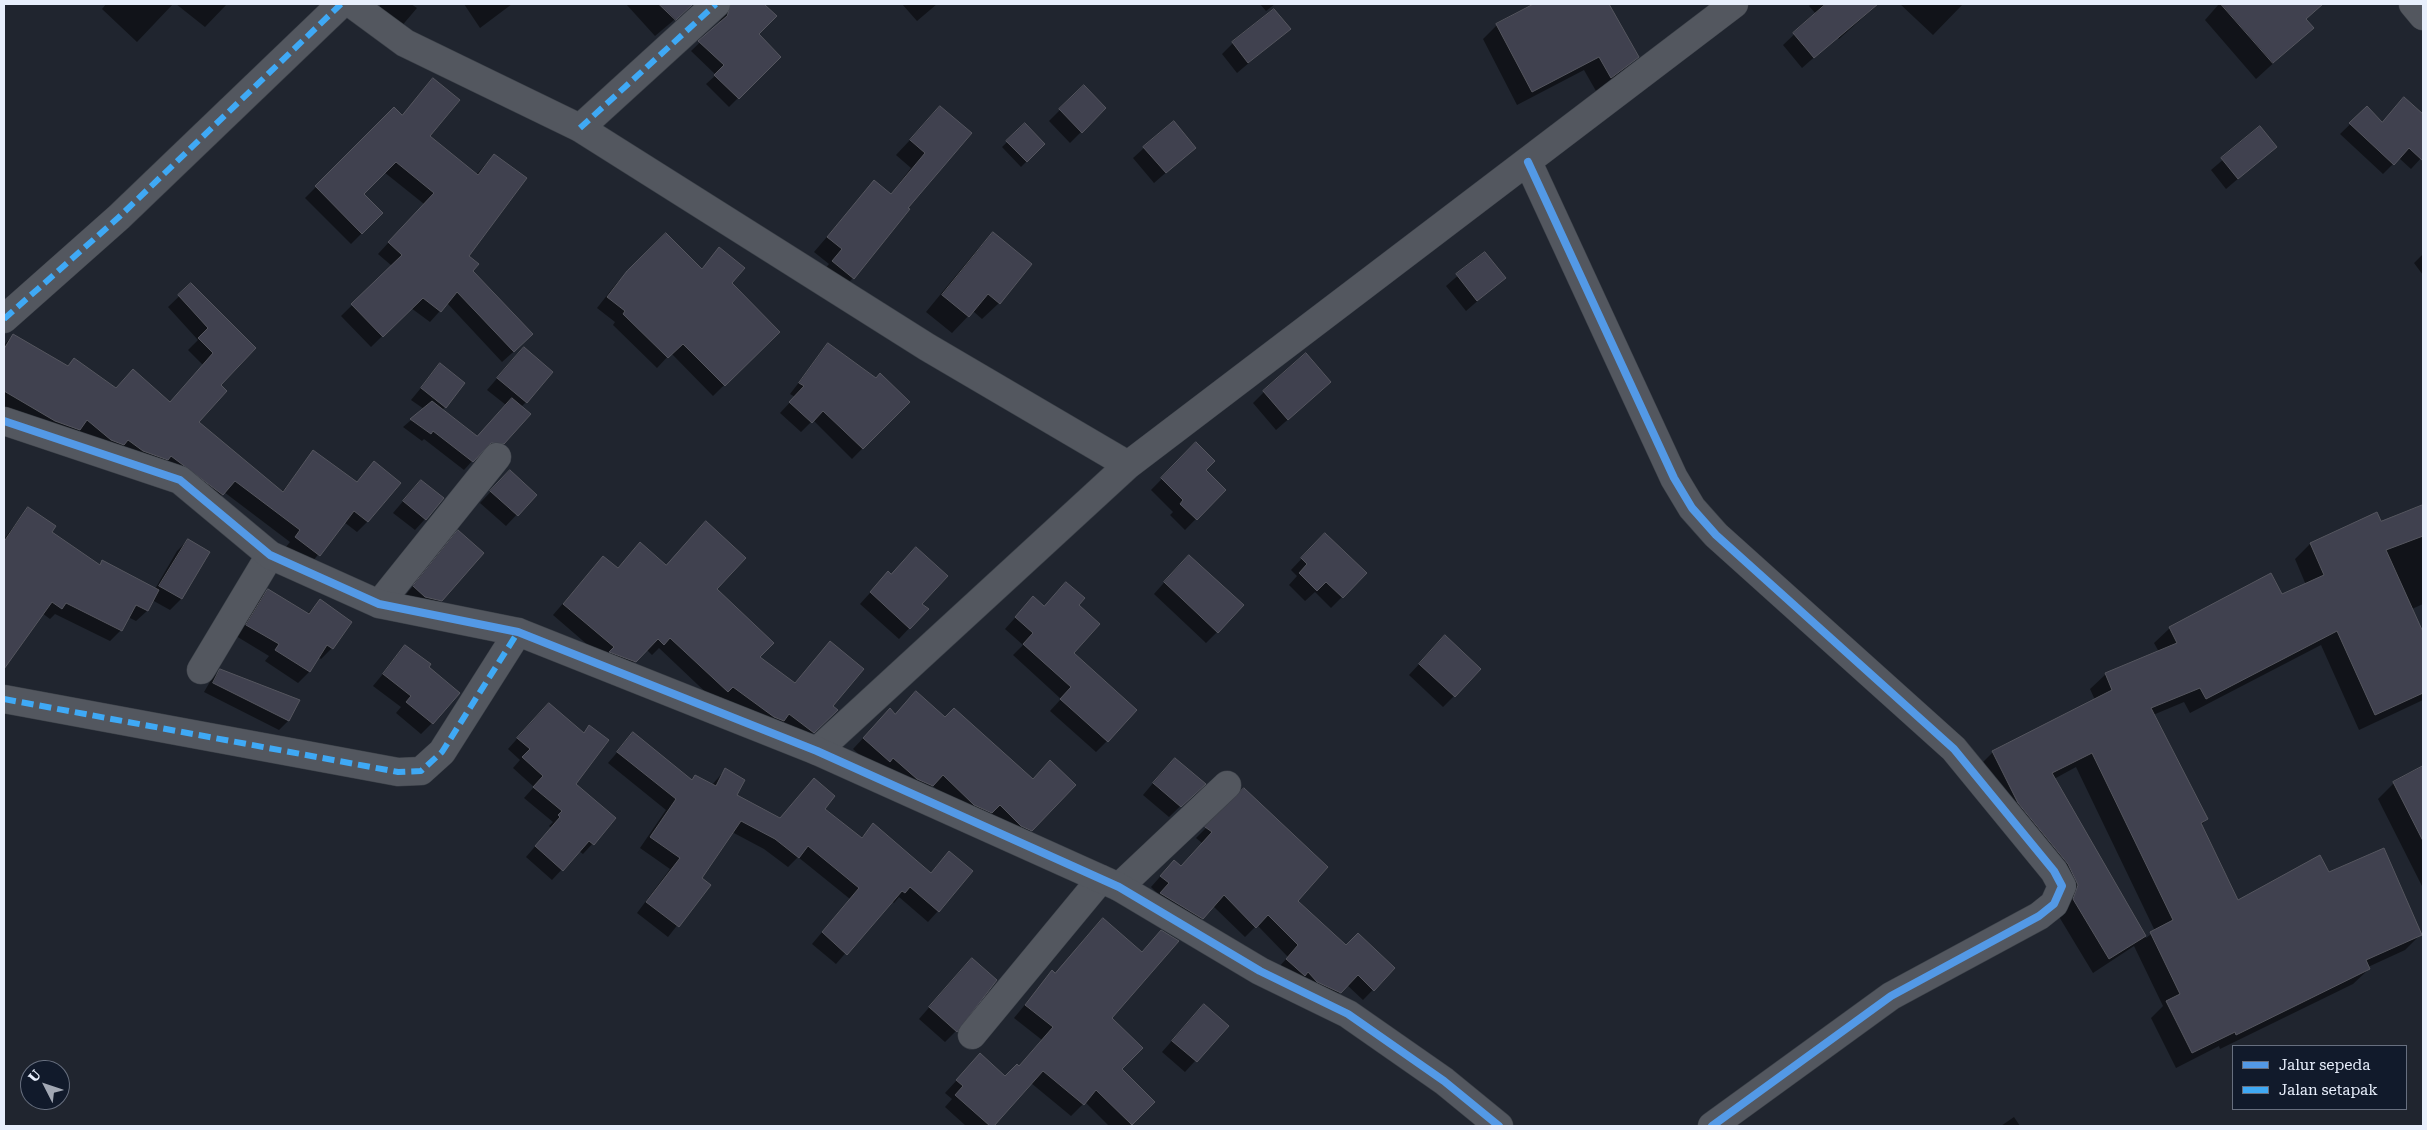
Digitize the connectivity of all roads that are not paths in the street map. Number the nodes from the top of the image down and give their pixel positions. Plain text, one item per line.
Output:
1 (341, 4) edge
2 (352, 4) edge
3 (716, 4) edge
4 (1734, 4) edge
5 (2413, 4) edge
6 (2423, 16) edge
7 (580, 128) junction
8 (1528, 162) junction
9 (4, 319) edge
10 (4, 422) edge
11 (497, 457) dead end
12 (1128, 465) junction
13 (270, 555) junction
14 (380, 604) junction
15 (518, 632) junction
16 (201, 670) dead end
17 (4, 699) edge
18 (817, 750) junction
19 (1227, 785) dead end
20 (1110, 883) junction
21 (972, 1035) dead end
22 (1499, 1126) edge
23 (1712, 1126) edge

1 - 9 street
2 - 7 street
3 - 7 street
4 - 8 street
5 - 6 street
7 - 12 street
8 - 12 street
8 - 23 street
10 - 13 street
11 - 14 street
12 - 18 street
13 - 14 street
13 - 16 street
14 - 15 street
15 - 17 street
15 - 18 street
18 - 20 street
19 - 20 street
20 - 21 street
20 - 22 street

